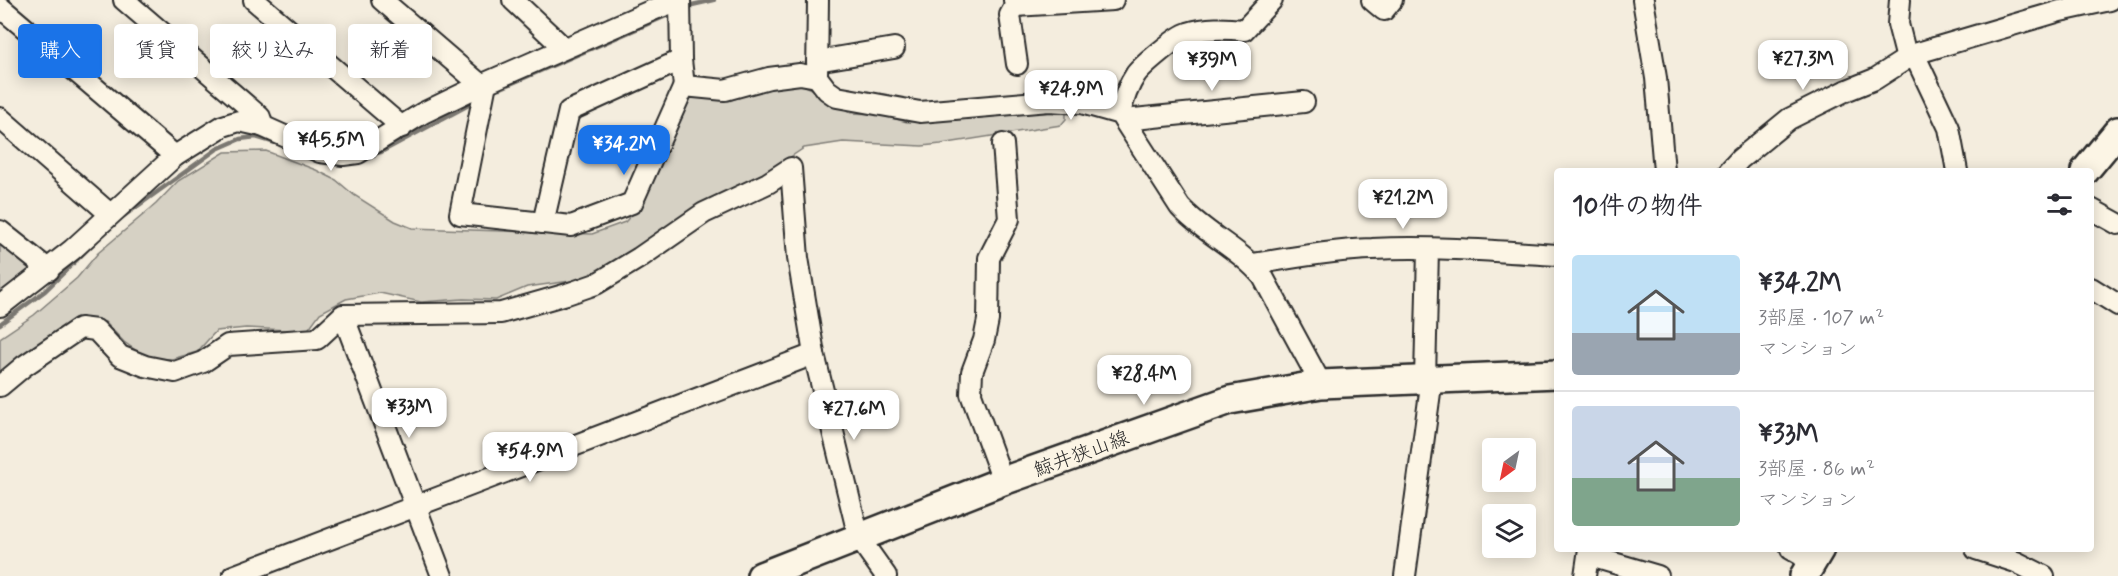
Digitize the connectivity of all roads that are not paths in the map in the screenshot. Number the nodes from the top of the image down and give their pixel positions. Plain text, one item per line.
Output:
1 (124, 0) edge
2 (254, 0) edge
3 (382, 0) edge
4 (513, 0) edge
5 (680, 0) edge
6 (818, 0) edge
7 (1113, 0) edge
8 (1272, 0) edge
9 (1372, 0) edge
10 (1392, 0) edge
11 (1643, 0) edge
12 (1900, 0) edge
13 (2110, 0) edge
14 (1015, 3) edge
15 (0, 8) edge
16 (564, 48) junction
17 (894, 48) dead end
18 (1910, 56) junction
19 (681, 60) junction
20 (1017, 64) dead end
21 (817, 69) junction
22 (483, 84) junction
23 (684, 86) junction
24 (1304, 102) dead end
25 (1122, 117) junction
26 (0, 118) edge
27 (262, 126) junction
28 (402, 127) junction
29 (2118, 131) edge
30 (1003, 144) dead end
31 (175, 156) junction
32 (1664, 168) edge
33 (1732, 168) edge
34 (1956, 168) edge
35 (2087, 168) edge
36 (2094, 211) edge
37 (110, 214) junction
38 (543, 223) junction
39 (2118, 224) edge
40 (0, 231) edge
41 (1428, 249) junction
42 (1554, 255) edge
43 (1252, 264) junction
44 (49, 270) junction
45 (2094, 290) edge
46 (2118, 305) edge
47 (0, 306) edge
48 (343, 315) junction
49 (814, 354) junction
50 (1554, 374) edge
51 (1428, 379) junction
52 (1321, 384) junction
53 (0, 386) edge
54 (1003, 481) junction
55 (414, 507) junction
56 (859, 538) junction
57 (1985, 552) edge
58 (1589, 553) edge
59 (233, 576) edge
60 (442, 576) edge
61 (760, 576) edge
62 (886, 576) edge
63 (1405, 576) edge
64 (1585, 576) edge
65 (1658, 576) edge
66 (2044, 576) edge

1 - 27 street
2 - 28 street
3 - 22 street
4 - 16 street
5 - 16 street
5 - 19 street
6 - 21 street
7 - 14 street
8 - 25 street
9 - 10 street
11 - 32 street
12 - 18 street
13 - 18 street
14 - 20 street
15 - 31 street
16 - 22 street
17 - 21 street
18 - 33 street
18 - 34 street
19 - 23 street
19 - 38 street
21 - 23 street
21 - 25 street
22 - 28 street
22 - 38 street
23 - 38 street
24 - 25 street
25 - 43 street
26 - 37 street
27 - 28 street
27 - 31 street
29 - 35 main road
30 - 54 street
31 - 37 street
36 - 39 street
37 - 44 street
40 - 44 street
41 - 42 street
41 - 43 street
41 - 51 street
43 - 52 street
44 - 47 street
45 - 46 street
48 - 49 street
48 - 53 street
48 - 55 street
49 - 55 street
49 - 56 street
50 - 51 main road, 鯨井狭山線
51 - 52 main road, 鯨井狭山線
51 - 63 street
52 - 54 main road, 鯨井狭山線
54 - 56 main road, 鯨井狭山線
55 - 59 street
55 - 60 street
56 - 61 main road, 鯨井狭山線
56 - 62 street
57 - 66 street
58 - 64 street
58 - 65 street

